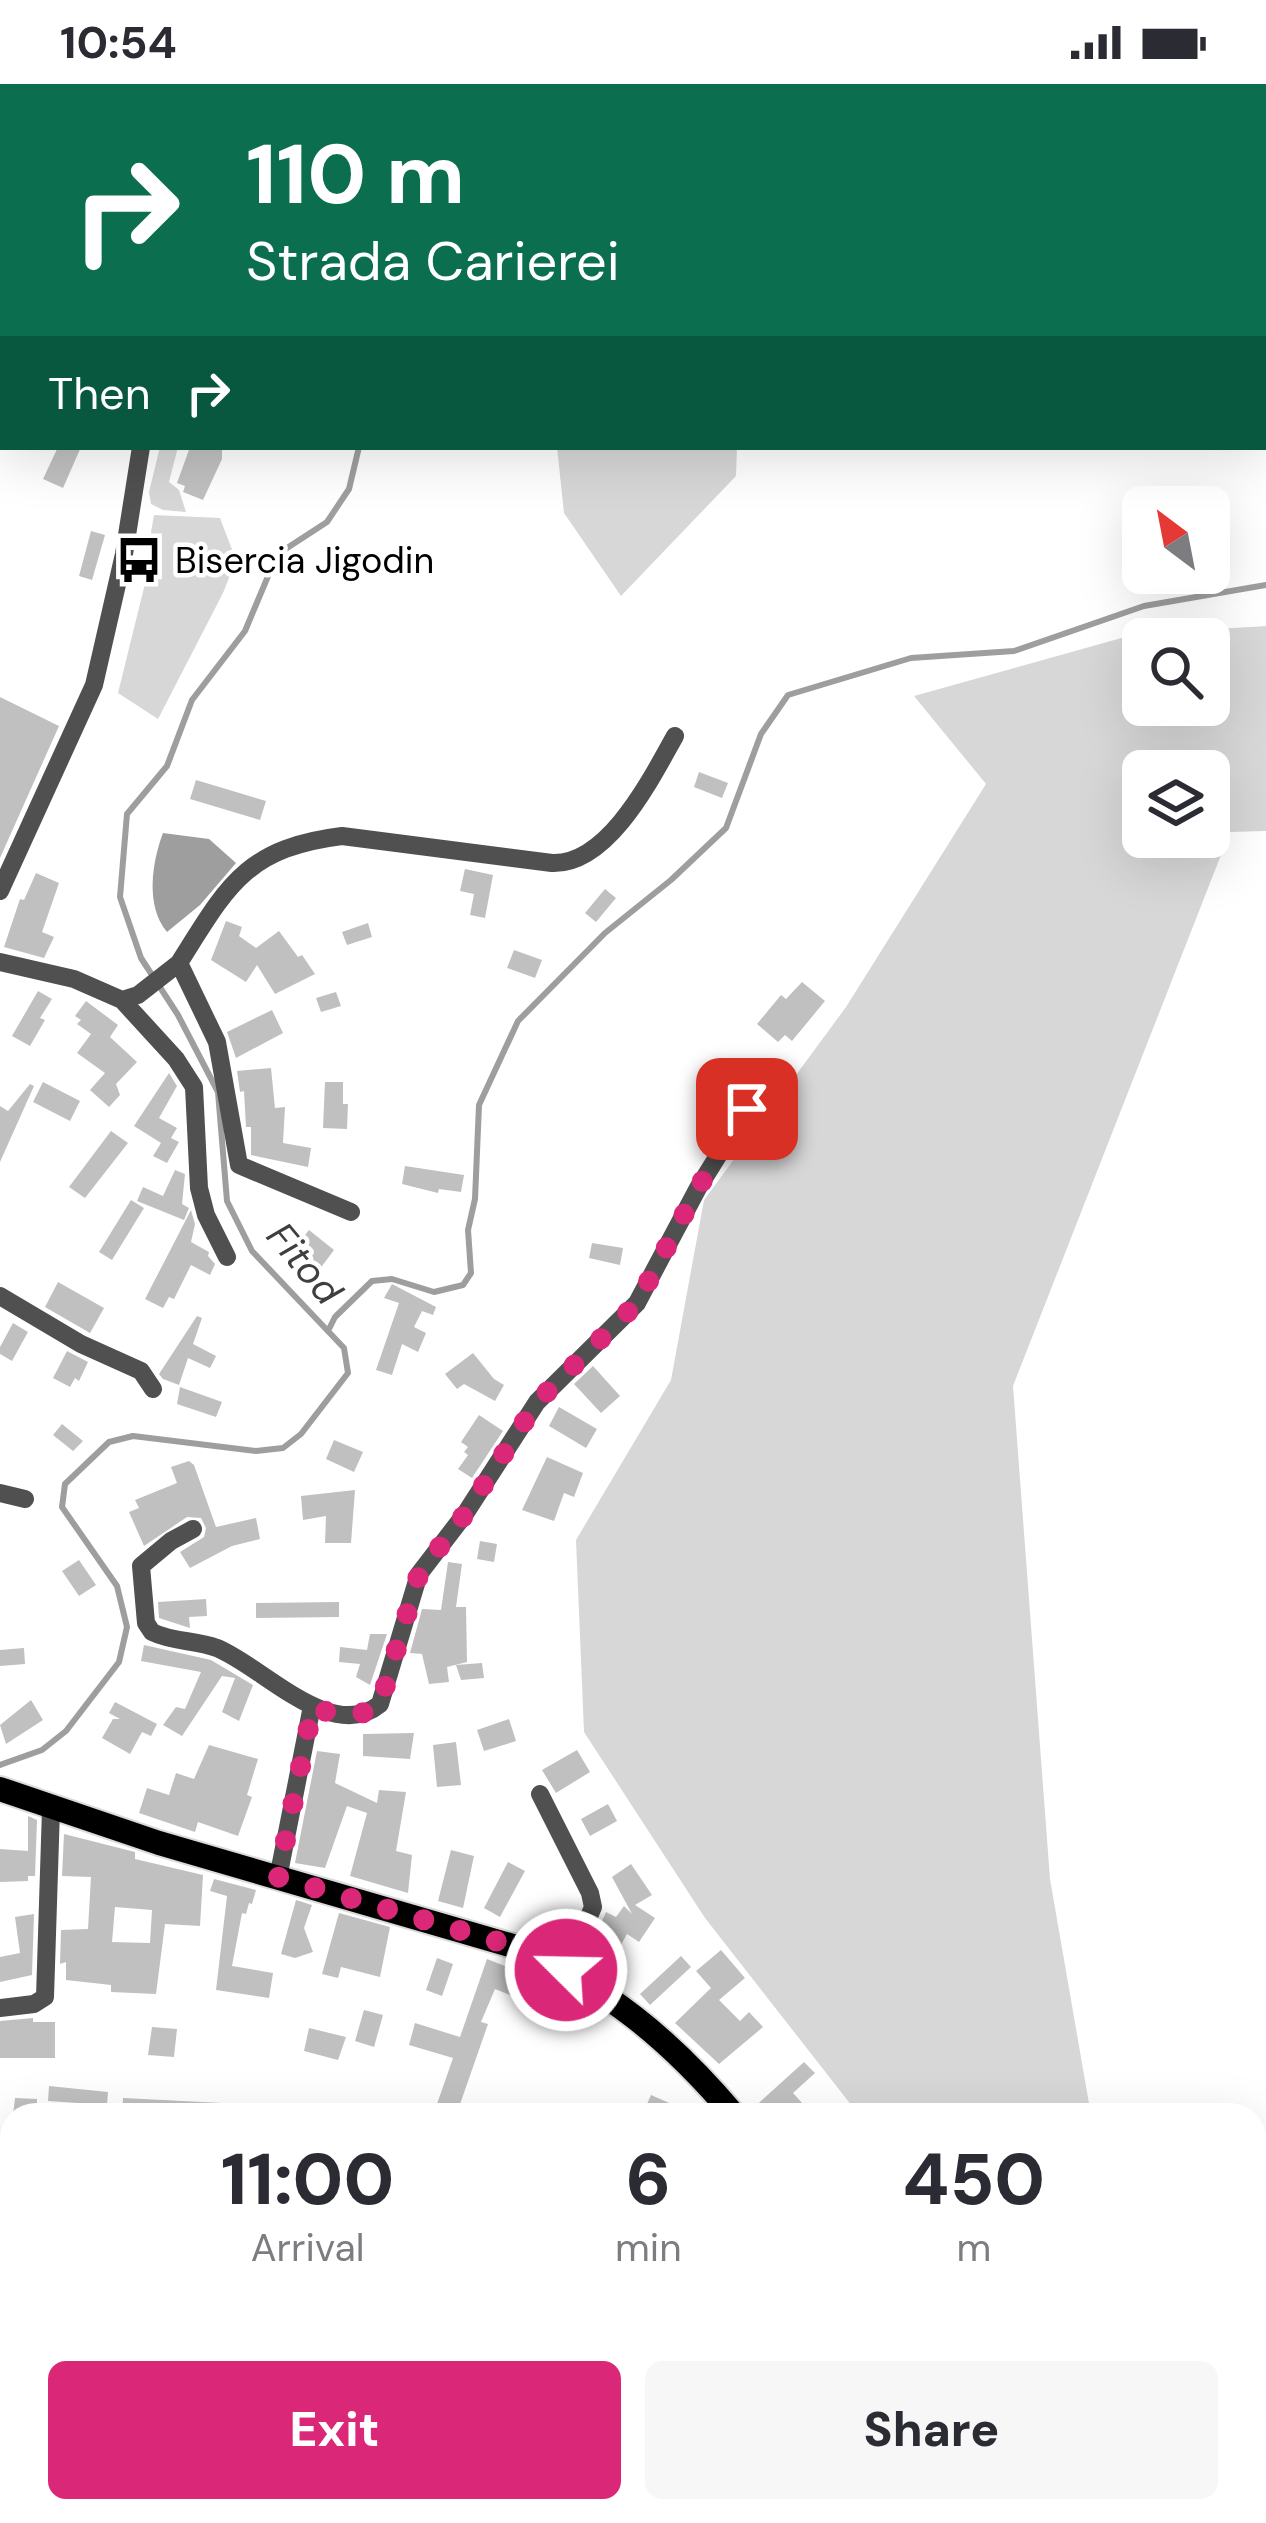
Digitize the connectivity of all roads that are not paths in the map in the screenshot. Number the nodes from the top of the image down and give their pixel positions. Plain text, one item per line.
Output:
1 (140, 450) edge
2 (675, 736) dead end
3 (0, 891) edge
4 (0, 962) edge
5 (175, 967) junction
6 (130, 998) junction
7 (747, 1109) dead end
8 (351, 1212) dead end
9 (227, 1257) dead end
10 (0, 1296) edge
11 (153, 1389) dead end
12 (0, 1493) edge
13 (25, 1499) dead end
14 (193, 1529) dead end
15 (313, 1706) junction
16 (0, 1789) edge
17 (540, 1794) dead end
18 (51, 1809) junction
19 (278, 1877) junction
20 (566, 1970) junction
21 (0, 2008) edge
22 (723, 2103) edge

1 - 3 street
2 - 5 street
4 - 6 street
5 - 6 street
5 - 8 street
6 - 9 street
7 - 15 street
10 - 11 street
12 - 13 street
14 - 15 street
15 - 19 street
16 - 18 main road
17 - 20 street
18 - 19 main road
18 - 21 street
19 - 20 main road
20 - 22 main road

